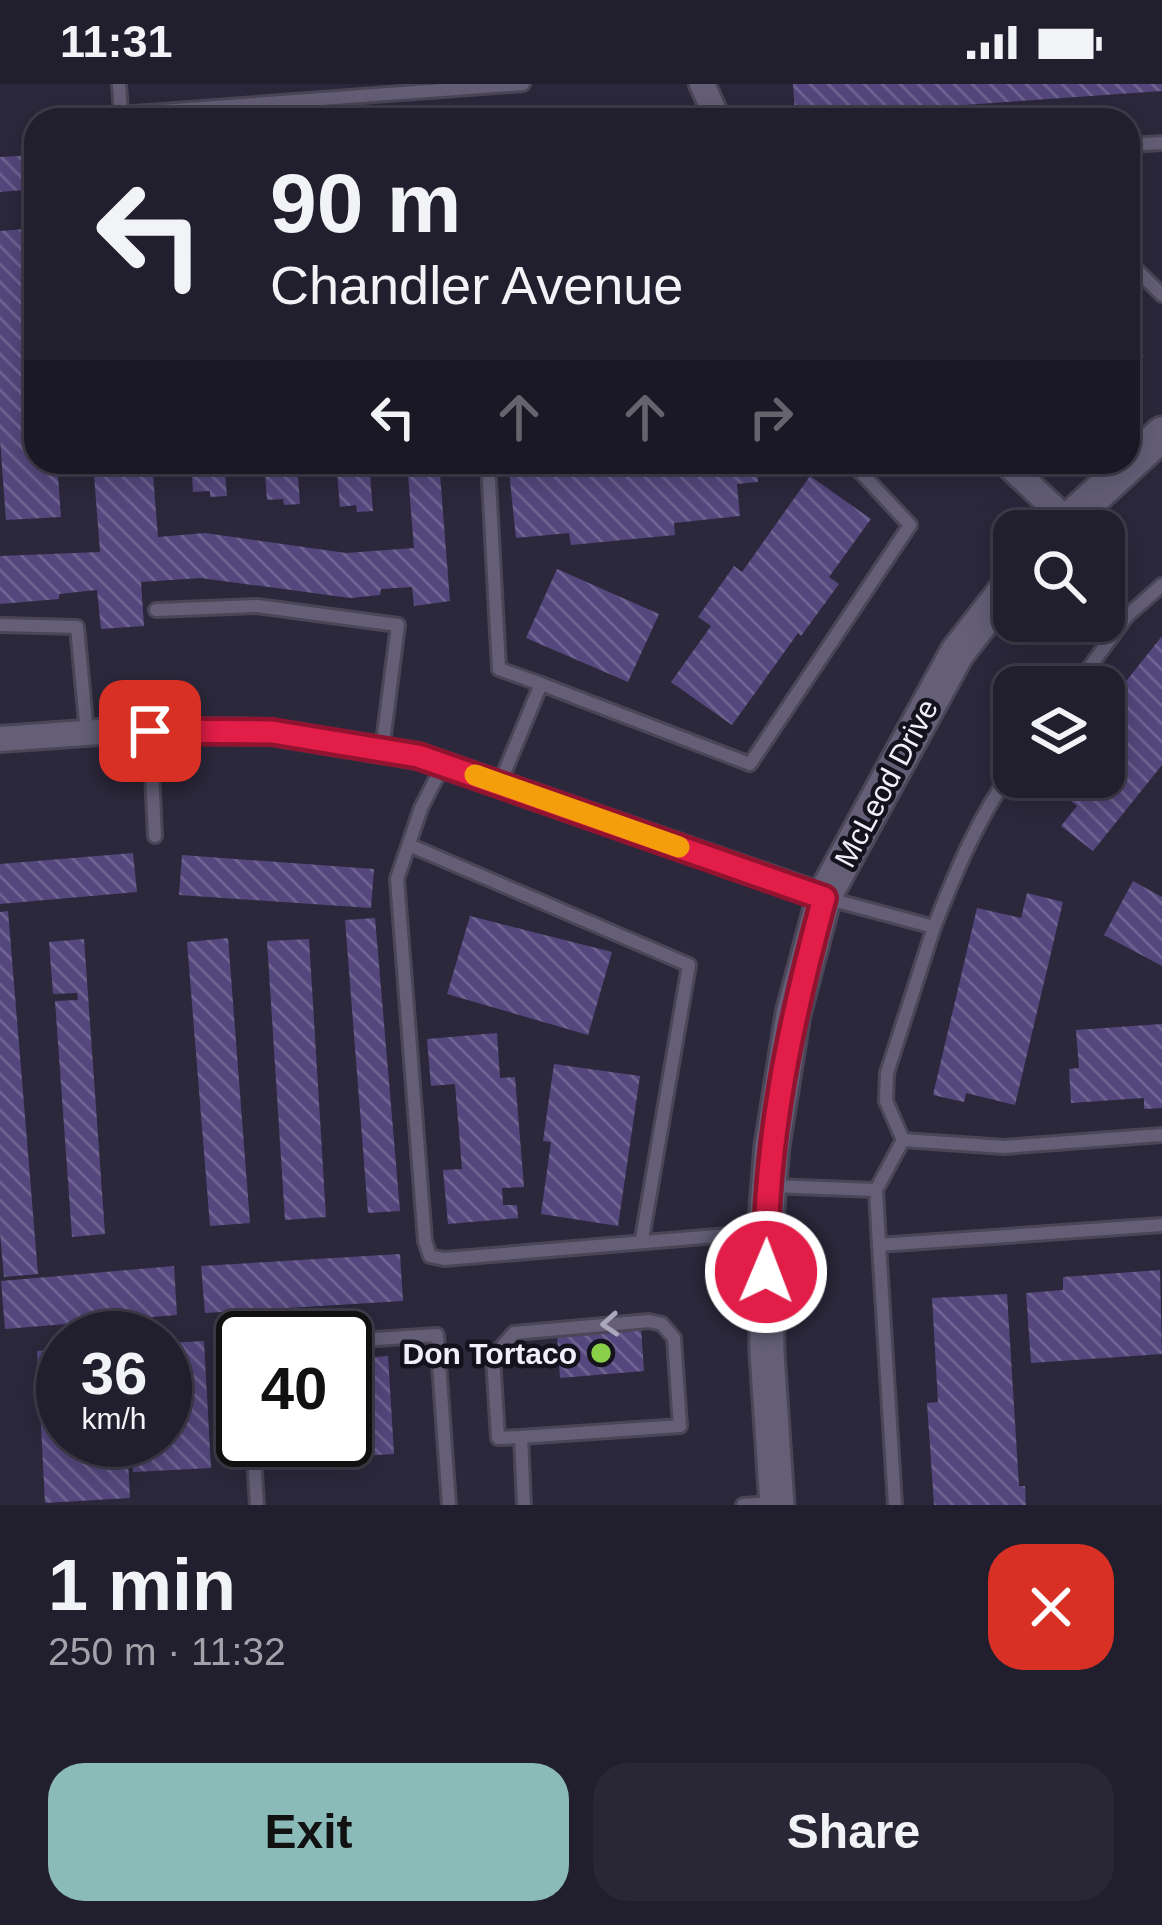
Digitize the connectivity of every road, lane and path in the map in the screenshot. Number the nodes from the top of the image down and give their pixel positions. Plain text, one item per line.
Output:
1 (523, 84) edge
2 (202, 108) edge
3 (1140, 273) edge
4 (1162, 295) edge
5 (489, 474) edge
6 (861, 474) edge
7 (1016, 474) edge
8 (1119, 474) edge
9 (1048, 510) edge
10 (1079, 510) edge
11 (1162, 585) edge
12 (993, 607) edge
13 (156, 610) dead end
14 (0, 625) edge
15 (1090, 666) edge
16 (541, 684) junction
17 (150, 731) junction
18 (87, 733) junction
19 (0, 740) edge
20 (382, 749) junction
21 (443, 764) junction
22 (500, 784) junction
23 (993, 798) edge
24 (155, 836) dead end
25 (409, 845) junction
26 (824, 898) junction
27 (934, 927) junction
28 (1162, 1135) edge
29 (903, 1140) junction
30 (769, 1186) junction
31 (876, 1190) junction
32 (1162, 1225) edge
33 (765, 1232) junction
34 (643, 1239) junction
35 (879, 1245) junction
36 (372, 1339) edge
37 (521, 1437) junction
38 (255, 1467) edge
39 (766, 1504) edge
40 (257, 1505) edge
41 (449, 1505) edge
42 (524, 1505) edge
43 (896, 1505) edge

1 - 2 lane
3 - 4 lane
5 - 16 lane
6 - 16 lane
7 - 9 street
8 - 10 street
11 - 15 lane
12 - 26 street, McLeod Drive
13 - 20 lane
14 - 18 lane
16 - 22 lane
17 - 18 street
17 - 20 street
17 - 24 lane
18 - 19 street
20 - 21 street
21 - 22 street
21 - 25 lane
22 - 26 street
23 - 27 lane
25 - 34 lane
25 - 34 lane
26 - 27 lane
26 - 30 street, McLeod Drive
27 - 29 lane
28 - 29 lane
29 - 31 lane
30 - 31 lane
30 - 33 street, McLeod Drive
31 - 35 lane
32 - 35 lane
33 - 34 lane
33 - 39 street, McLeod Drive
35 - 43 lane
36 - 41 lane
37 -> 37 lane
37 - 42 lane
38 - 40 lane

